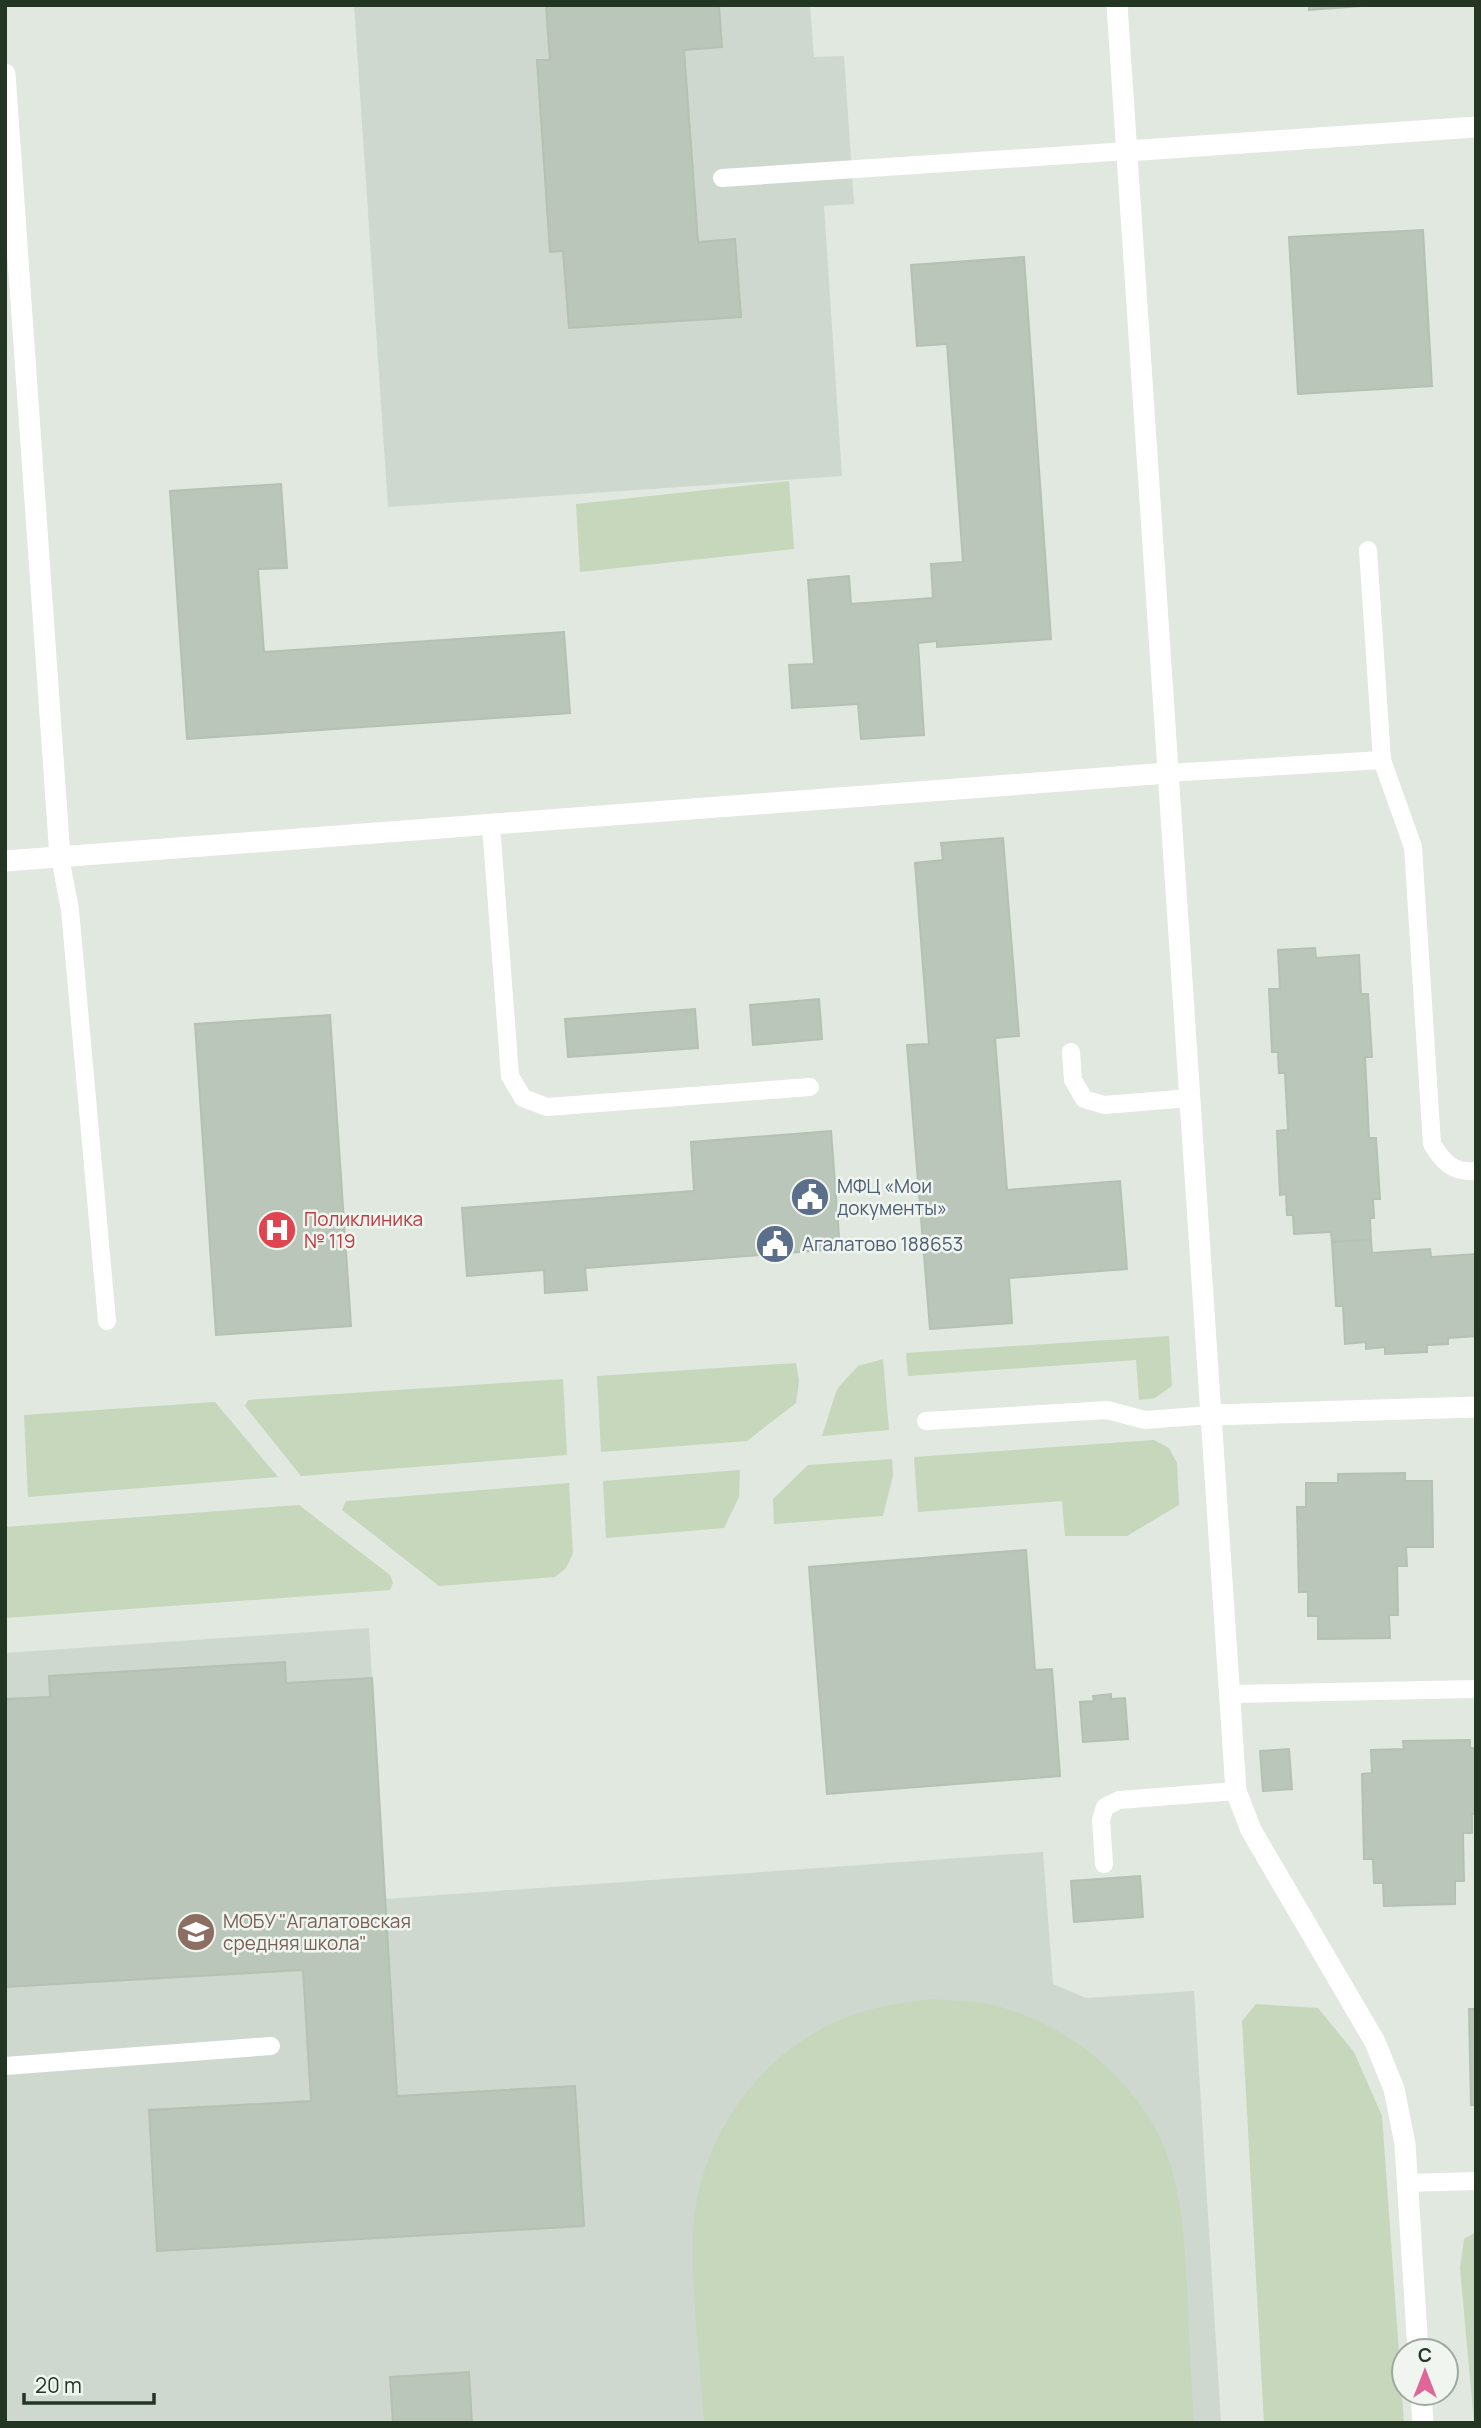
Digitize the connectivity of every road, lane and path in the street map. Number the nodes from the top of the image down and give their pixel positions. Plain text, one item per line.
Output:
1 (1117, 5) edge
2 (5, 74) edge
3 (1476, 127) edge
4 (1127, 151) junction
5 (8, 164) edge
6 (722, 178) dead end
7 (1368, 550) dead end
8 (1381, 760) junction
9 (1168, 773) junction
10 (491, 825) junction
11 (60, 858) junction
12 (5, 860) edge
13 (1071, 1052) dead end
14 (810, 1087) dead end
15 (1190, 1098) junction
16 (1476, 1171) edge
17 (107, 1321) dead end
18 (1476, 1407) edge
19 (1211, 1415) junction
20 (926, 1421) dead end
21 (1476, 1689) edge
22 (1230, 1694) junction
23 (1236, 1791) junction
24 (1104, 1864) dead end
25 (271, 2046) dead end
26 (5, 2066) edge
27 (1476, 2181) edge
28 (1407, 2183) junction
29 (1417, 2337) edge

1 - 4 street
2 - 5 street
3 - 4 street
4 - 6 lane
4 - 9 street
5 - 11 street
7 - 8 lane
8 - 9 lane
8 - 16 lane
9 - 10 street
9 - 15 street
10 - 11 street
10 - 14 lane
11 - 12 street
11 - 17 lane
13 - 15 lane
15 - 19 street
18 - 19 street
19 - 20 lane
19 - 22 street
21 - 22 lane
22 - 23 street
23 - 24 lane
23 - 28 street
25 - 26 lane
27 - 28 lane
28 - 29 street

